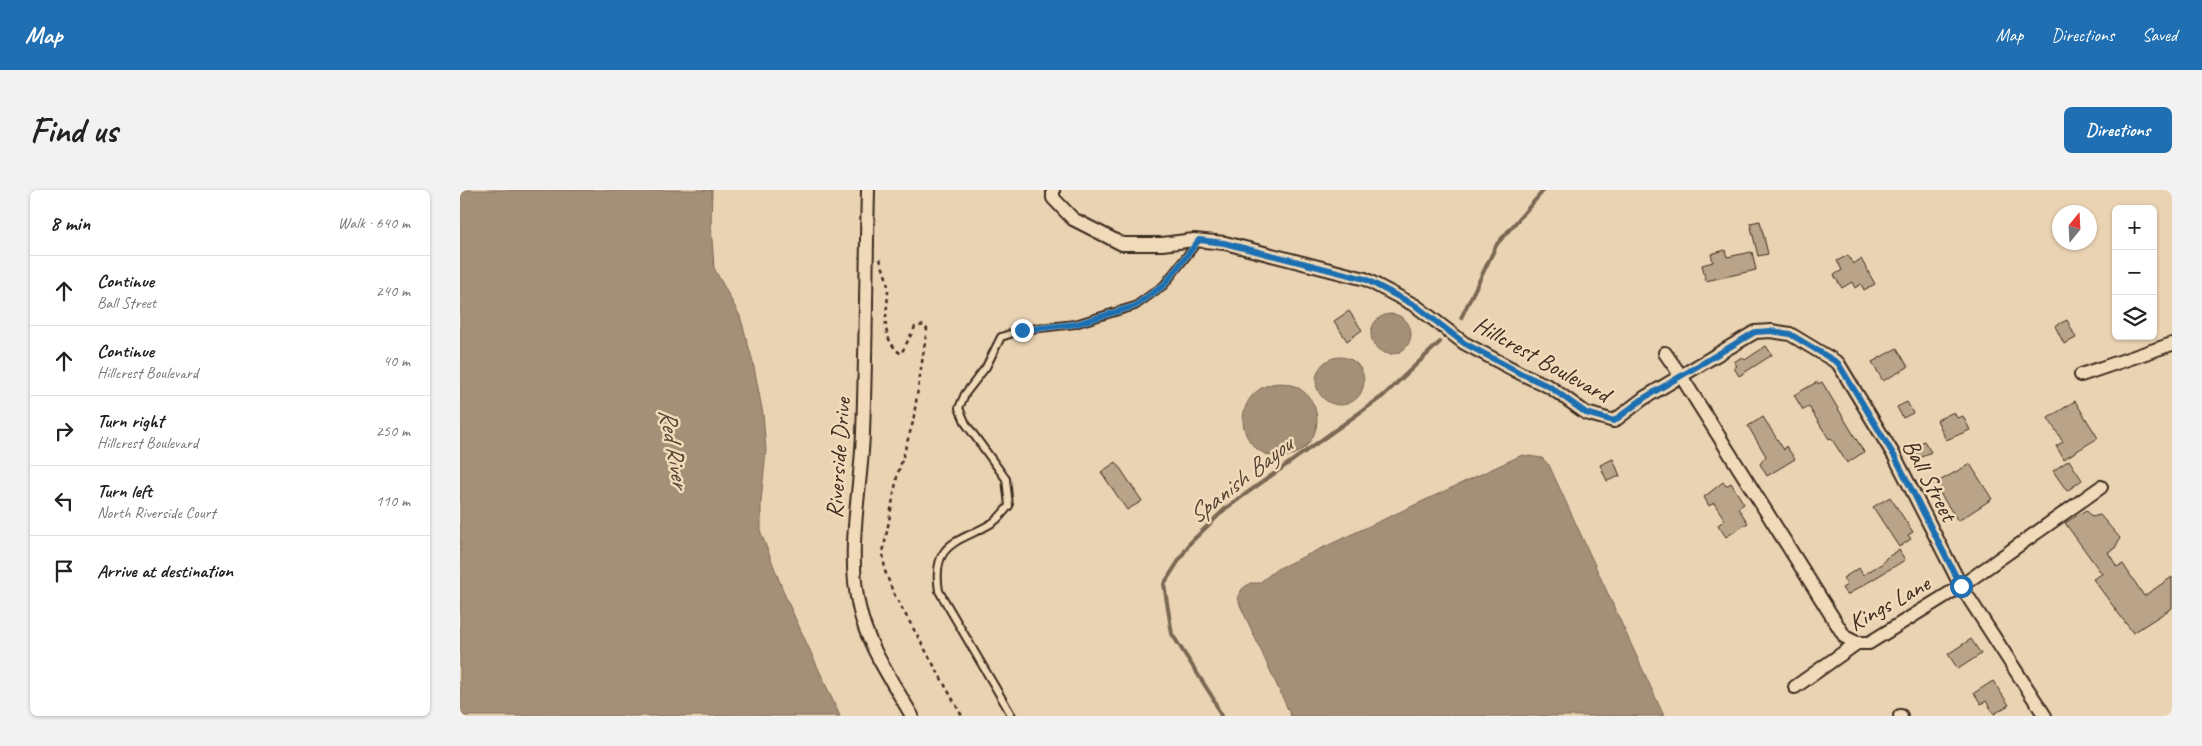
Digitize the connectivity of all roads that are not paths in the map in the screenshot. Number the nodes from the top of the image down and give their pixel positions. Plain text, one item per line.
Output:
1 (868, 190) edge
2 (1053, 190) edge
3 (1199, 240) junction
4 (2172, 344) edge
5 (1665, 353) dead end
6 (2080, 375) dead end
7 (1682, 376) junction
8 (2101, 487) dead end
9 (1961, 586) junction
10 (1857, 643) junction
11 (1795, 687) dead end
12 (912, 716) edge
13 (1012, 716) edge
14 (2045, 716) edge

1 - 12 street, Riverside Drive
2 - 3 street, Hillcrest Boulevard
3 - 7 street, Hillcrest Boulevard
3 - 13 lane
4 - 6 street
5 - 7 street
7 - 9 street, Ball Street
7 - 10 street
8 - 9 street, Kings Lane
9 - 10 street, Kings Lane
9 - 14 street, Ball Street
10 - 11 street, Kings Lane

